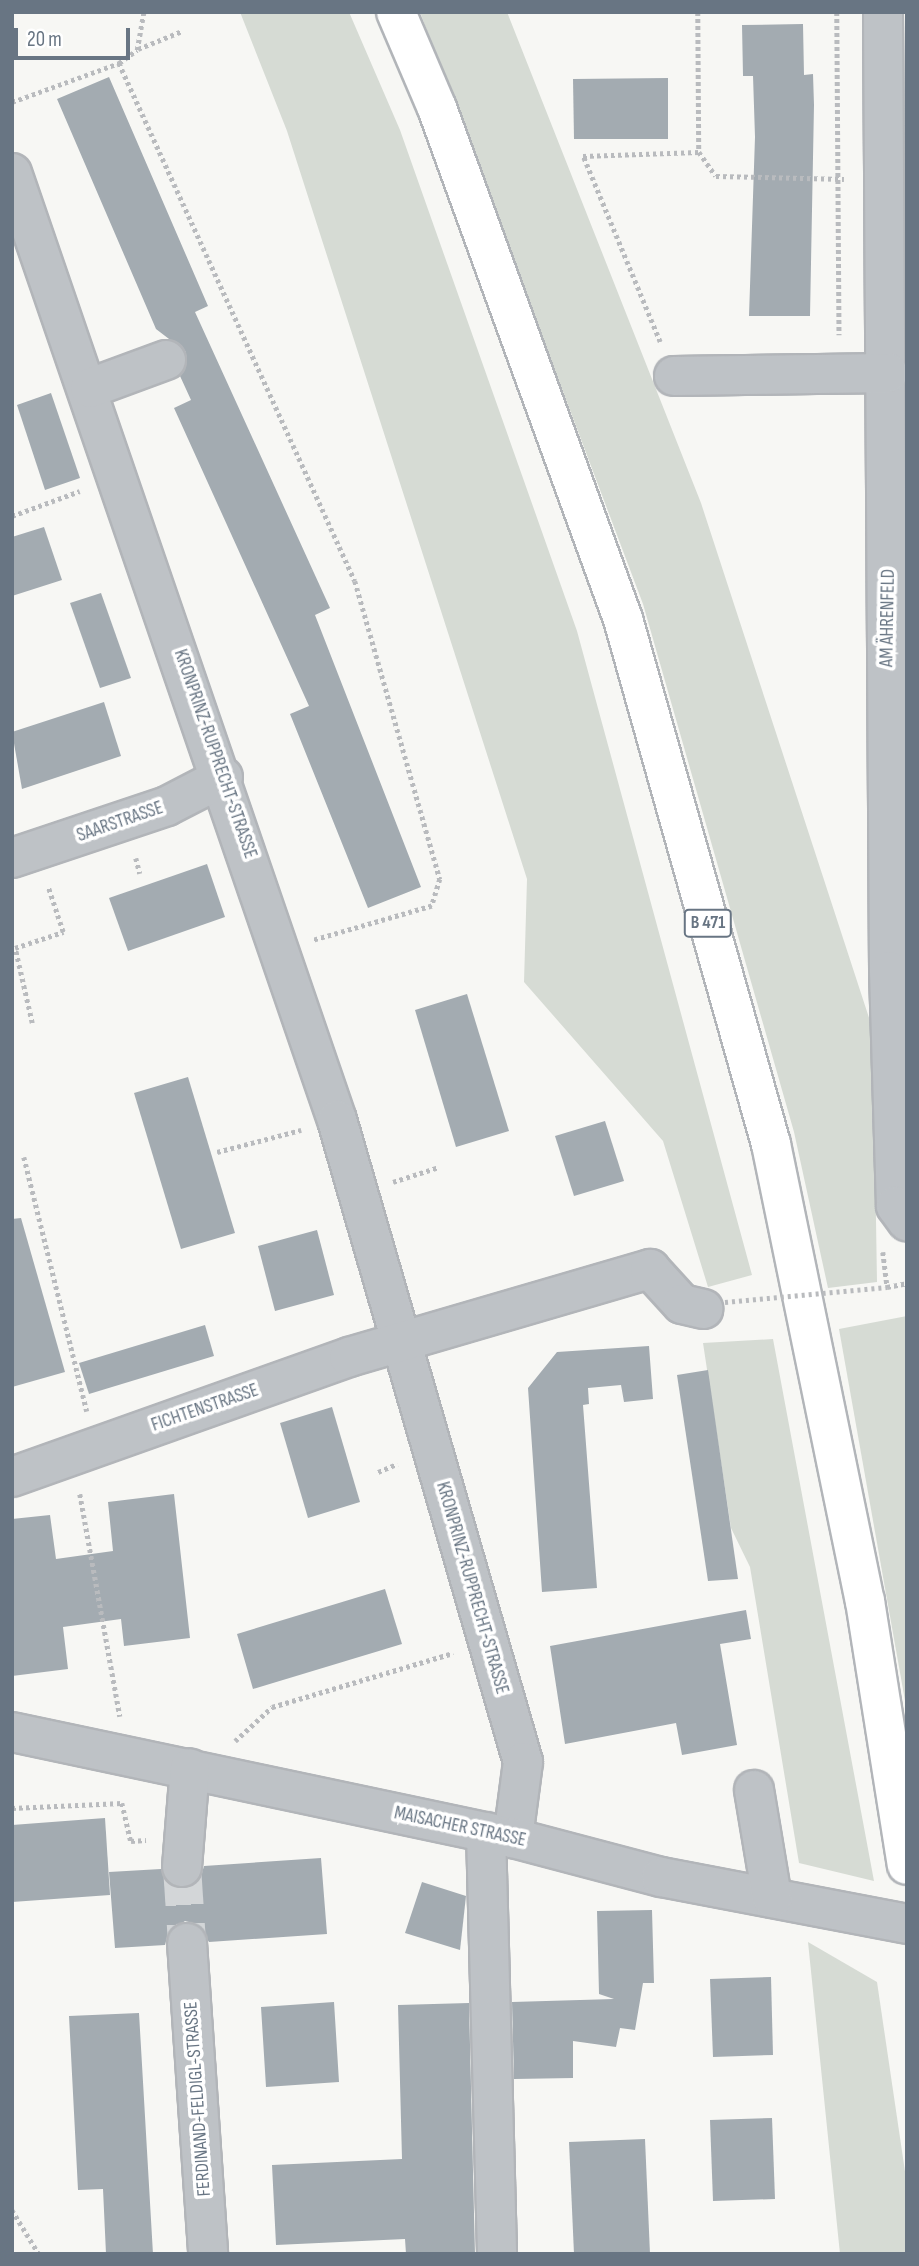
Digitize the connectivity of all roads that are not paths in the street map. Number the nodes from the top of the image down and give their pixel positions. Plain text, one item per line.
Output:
1 (396, 12) edge
2 (883, 12) edge
3 (16, 189) edge
4 (166, 360) dead end
5 (888, 373) junction
6 (674, 376) road end
7 (90, 388) junction
8 (896, 754) edge
9 (223, 777) junction
10 (24, 854) edge
11 (906, 1221) edge
12 (714, 1306) road end
13 (399, 1341) junction
14 (12, 1477) edge
15 (12, 1732) edge
16 (190, 1768) junction
17 (754, 1790) dead end
18 (500, 1835) junction
19 (181, 1853) tunnel mouth
20 (907, 1865) edge
21 (772, 1897) junction
22 (907, 1924) edge
23 (187, 1943) tunnel mouth
24 (208, 2254) edge
25 (497, 2254) edge

1 - 20 highway, B 471
2 - 5 street, AM ÄHRENFELD
3 - 7 street, KRONPRINZ-RUPPRECHT-STRASSE
4 - 7 street
5 - 6 street
5 - 8 street, AM ÄHRENFELD
7 - 9 street, KRONPRINZ-RUPPRECHT-STRASSE
8 - 11 street, AM ÄHRENFELD
9 - 10 street, SAARSTRASSE
9 - 13 street, KRONPRINZ-RUPPRECHT-STRASSE
12 - 13 street
13 - 14 street, FICHTENSTRASSE
13 - 18 street, KRONPRINZ-RUPPRECHT-STRASSE
15 - 16 street, MAISACHER STRASSE
16 - 18 street, MAISACHER STRASSE
16 - 19 street
17 - 21 street
18 - 21 street, MAISACHER STRASSE
18 - 25 street, KRONPRINZ-RUPPRECHT-STRASSE
21 - 22 street, MAISACHER STRASSE
23 - 24 street, FERDINAND-FELDIGL-STRASSE

